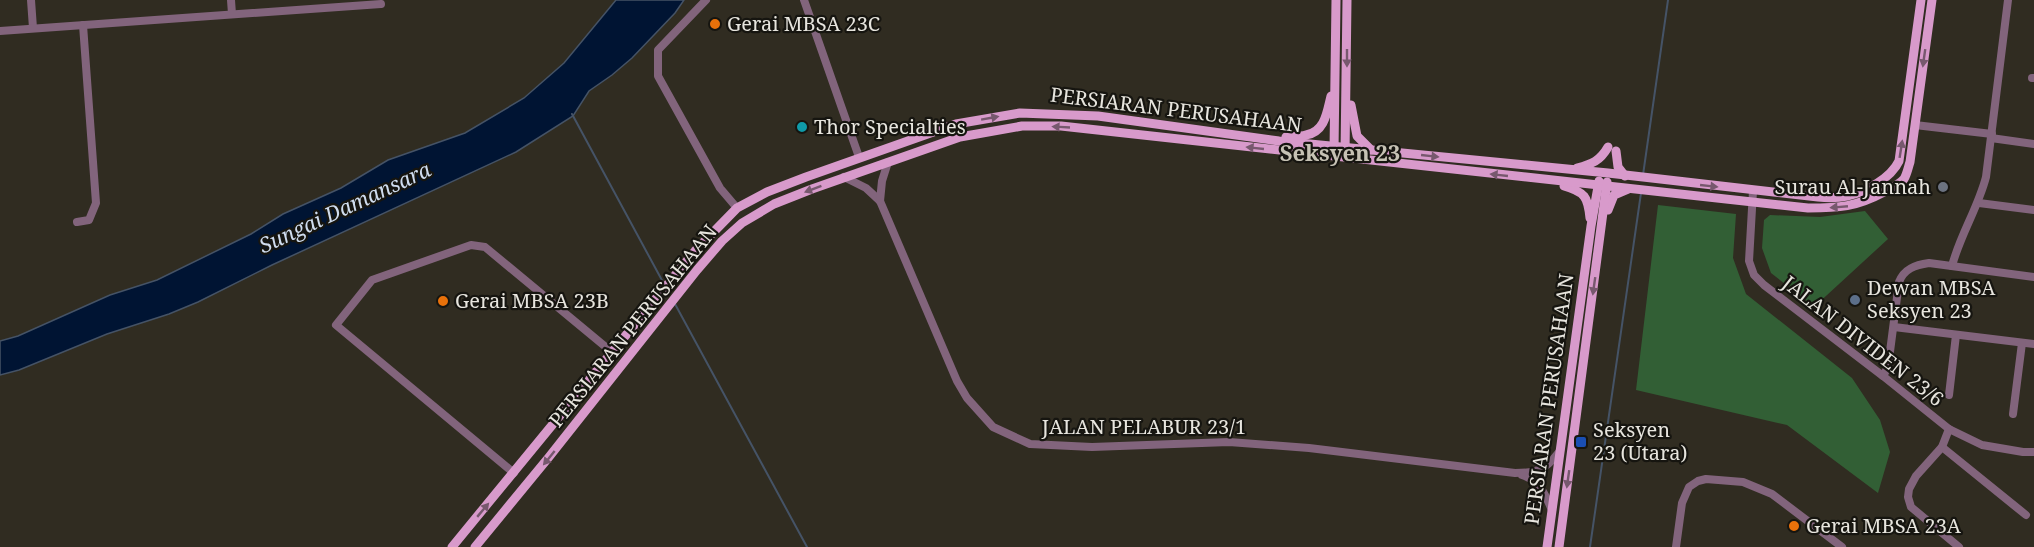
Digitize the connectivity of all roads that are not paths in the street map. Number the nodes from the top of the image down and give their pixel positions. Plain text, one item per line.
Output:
1 (31, 0) edge
2 (231, 0) edge
3 (706, 0) edge
4 (804, 0) edge
5 (1336, 0) edge
6 (1347, 0) edge
7 (1922, 0) edge
8 (1932, 0) edge
9 (2008, 0) edge
10 (381, 4) dead end
11 (232, 14) junction
12 (84, 25) junction
13 (33, 28) junction
14 (0, 31) edge
15 (1335, 78) junction
16 (1347, 82) junction
17 (1915, 125) junction
18 (1991, 136) junction
19 (1279, 141) junction
20 (2034, 144) edge
21 (1346, 147) junction
22 (1372, 150) junction
23 (1334, 152) junction
24 (859, 157) junction
25 (1345, 158) junction
26 (888, 162) junction
27 (1572, 170) junction
28 (1605, 173) junction
29 (1630, 176) junction
30 (844, 177) junction
31 (1520, 177) junction
32 (1603, 186) junction
33 (1633, 189) junction
34 (1753, 191) junction
35 (880, 201) junction
36 (1752, 203) junction
37 (1979, 203) junction
38 (737, 208) junction
39 (2034, 210) edge
40 (77, 222) dead end
41 (1591, 226) junction
42 (1602, 228) junction
43 (1952, 266) junction
44 (2034, 277) edge
45 (1894, 327) junction
46 (1956, 335) junction
47 (2022, 343) junction
48 (2034, 344) edge
49 (613, 353) junction
50 (1883, 376) junction
51 (1949, 395) dead end
52 (2013, 414) dead end
53 (1949, 429) junction
54 (1942, 447) junction
55 (1561, 449) junction
56 (2034, 452) edge
57 (514, 473) junction
58 (1515, 473) junction
59 (1552, 510) junction
60 (2026, 515) dead end
61 (452, 547) edge
62 (475, 547) edge
63 (1547, 547) edge
64 (1558, 547) edge
65 (1676, 547) edge
66 (1842, 547) edge
67 (1959, 547) edge

1 - 13 street
2 - 11 street
3 - 38 street
4 - 24 street
5 - 15 main road
6 -> 16 main road
34 -> 7 main road, PERSIARAN PERUSAHAAN
8 -> 17 main road, PERSIARAN PERUSAHAAN
9 - 18 street
10 - 11 street
11 - 12 street
12 - 13 street
12 - 40 street
13 - 14 street
15 - 19 main road
15 - 23 main road
16 - 21 main road
16 - 22 main road
17 - 18 street
17 -> 36 main road, PERSIARAN PERUSAHAAN
18 - 20 street
18 - 37 street
19 - 23 main road, PERSIARAN PERUSAHAAN
24 -> 19 main road, PERSIARAN PERUSAHAAN
21 - 22 main road, PERSIARAN PERUSAHAAN
21 - 23 main road, PERSIARAN PERUSAHAAN
21 - 25 main road
22 -> 27 main road, PERSIARAN PERUSAHAAN
23 - 25 main road, PERSIARAN PERUSAHAAN
23 -> 26 main road, PERSIARAN PERUSAHAAN
24 - 38 main road, PERSIARAN PERUSAHAAN
31 -> 25 main road, PERSIARAN PERUSAHAAN
26 - 30 main road, PERSIARAN PERUSAHAAN
26 - 35 street
27 - 28 main road, PERSIARAN PERUSAHAAN
27 - 29 main road
28 - 29 main road, PERSIARAN PERUSAHAAN
28 - 32 main road, PERSIARAN PERUSAHAAN
29 -> 34 main road, PERSIARAN PERUSAHAAN
30 - 35 street, JALAN PELABUR 23/1
30 -> 62 main road, PERSIARAN PERUSAHAAN
31 - 32 main road, PERSIARAN PERUSAHAAN
31 - 41 main road
32 - 33 main road, PERSIARAN PERUSAHAAN
32 - 41 main road, PERSIARAN PERUSAHAAN
32 - 42 main road, PERSIARAN PERUSAHAAN
33 - 36 main road, PERSIARAN PERUSAHAAN
33 - 42 main road
34 - 36 street, JALAN DIVIDEN 23/6
35 - 58 street, JALAN PELABUR 23/1
36 - 50 street, JALAN DIVIDEN 23/6
37 - 39 street
37 - 43 street
38 - 49 main road, PERSIARAN PERUSAHAAN
41 - 55 main road, PERSIARAN PERUSAHAAN
42 -> 64 main road, PERSIARAN PERUSAHAAN
43 - 44 street
43 - 45 street
45 - 46 street
45 - 50 street
46 - 47 street
46 - 51 street
47 - 48 street
47 - 52 street
49 - 57 main road, PERSIARAN PERUSAHAAN
49 - 57 street
50 - 53 street, JALAN DIVIDEN 23/6
53 - 54 street
53 - 56 street, JALAN DIVIDEN 23/6
54 - 60 street
54 - 67 street
55 - 58 street, JALAN PELABUR 23/1
55 - 59 main road, PERSIARAN PERUSAHAAN
61 -> 57 main road, PERSIARAN PERUSAHAAN
58 - 59 street, JALAN PELABUR 23/1
59 - 63 main road, PERSIARAN PERUSAHAAN
65 - 66 street

